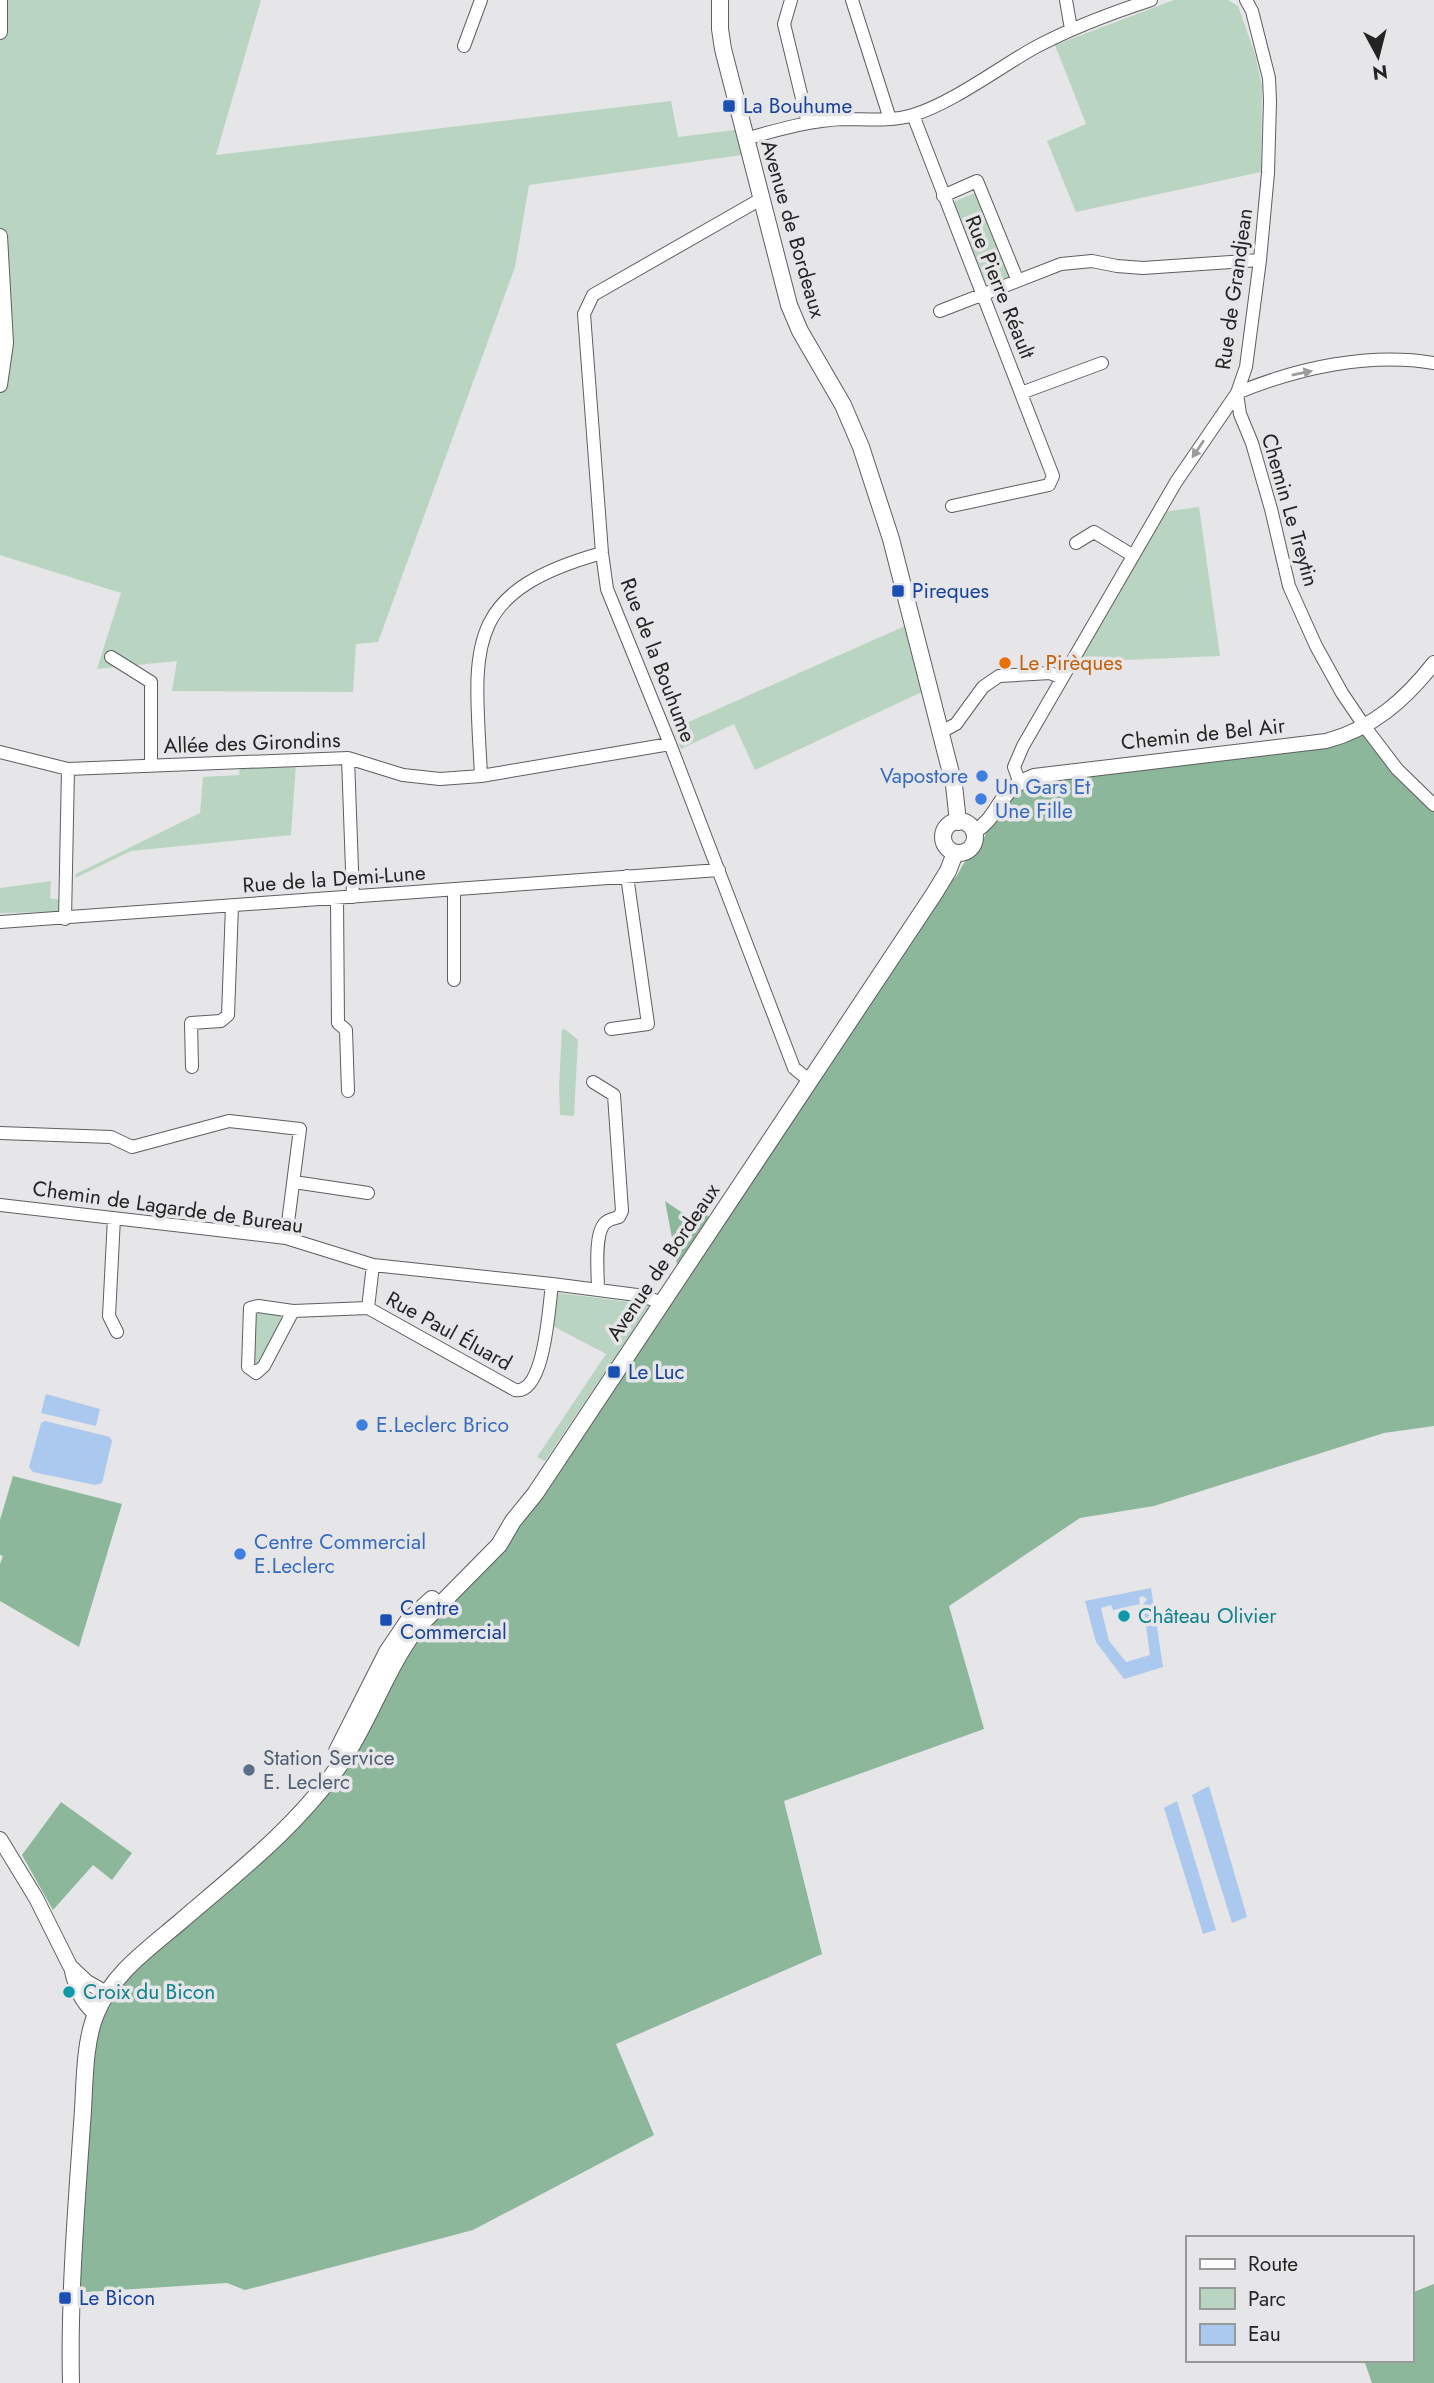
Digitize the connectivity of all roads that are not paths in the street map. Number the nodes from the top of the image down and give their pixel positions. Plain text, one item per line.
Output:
1 (0, 0) edge
2 (481, 0) edge
3 (720, 0) edge
4 (791, 0) edge
5 (852, 0) edge
6 (1066, 0) edge
7 (1152, 0) edge
8 (1246, 0) edge
9 (1071, 29) junction
10 (0, 32) edge
11 (464, 46) dead end
12 (913, 115) junction
13 (890, 119) junction
14 (808, 123) junction
15 (745, 139) junction
16 (943, 196) junction
17 (761, 199) junction
18 (0, 236) edge
19 (1260, 260) junction
20 (1017, 279) junction
21 (2, 288) edge
22 (981, 294) junction
23 (940, 311) dead end
24 (1102, 363) dead end
25 (1434, 363) edge
26 (0, 385) edge
27 (1021, 393) junction
28 (1237, 393) junction
29 (952, 506) dead end
30 (1076, 543) dead end
31 (603, 553) junction
32 (1132, 555) junction
33 (111, 657) dead end
34 (1434, 663) edge
35 (1065, 672) junction
36 (1365, 727) junction
37 (941, 732) junction
38 (670, 744) junction
39 (0, 752) edge
40 (348, 758) junction
41 (152, 766) junction
42 (68, 769) junction
43 (481, 776) junction
44 (1019, 781) junction
45 (1434, 805) edge
46 (958, 822) junction
47 (974, 832) junction
48 (955, 853) junction
49 (719, 870) junction
50 (627, 876) junction
51 (454, 889) junction
52 (353, 897) junction
53 (337, 898) junction
54 (232, 906) junction
55 (65, 919) junction
56 (0, 922) edge
57 (454, 981) dead end
58 (611, 1030) dead end
59 (191, 1067) dead end
60 (810, 1081) junction
61 (593, 1082) dead end
62 (348, 1091) dead end
63 (0, 1133) edge
64 (294, 1182) junction
65 (368, 1193) dead end
66 (0, 1205) edge
67 (114, 1219) junction
68 (286, 1238) junction
69 (373, 1265) junction
70 (552, 1284) junction
71 (598, 1290) junction
72 (661, 1302) junction
73 (368, 1308) junction
74 (293, 1311) junction
75 (117, 1332) dead end
76 (513, 1521) junction
77 (276, 1838) junction
78 (0, 1839) edge
79 (71, 1966) junction
80 (107, 1994) junction
81 (96, 2014) junction
82 (71, 2383) edge

1 - 10 street
2 - 11 street
3 - 15 main road, Avenue de Bordeaux
4 - 14 street
5 - 13 street
6 - 9 street
7 - 9 street
8 - 19 street, Rue de Grandjean
9 - 12 street
12 - 13 street
12 - 16 street, Rue Pierre Réault
13 - 14 street
14 - 15 street
15 - 17 main road, Avenue de Bordeaux
16 - 20 street, Rue Pierre Réault
16 - 22 street, Rue Pierre Réault
17 - 31 street, Rue de la Bouhume
17 - 37 main road, Avenue de Bordeaux
18 - 21 street
19 - 20 street
19 - 28 street, Rue de Grandjean
20 - 22 street
21 - 26 street
22 - 23 street
22 - 27 street, Rue Pierre Réault
24 - 27 street, Rue Pierre Réault
28 -> 25 street
27 - 29 street, Rue Pierre Réault
28 -> 32 street, Rue de Grandjean
28 - 36 street, Chemin Le Treytin
30 - 32 street
31 - 38 street, Rue de la Bouhume
31 - 43 street
32 - 35 street, Rue de Grandjean
33 - 41 street
34 - 36 street, Chemin de Bel Air
35 - 37 street
35 - 44 street, Rue de Grandjean
36 - 44 street, Chemin de Bel Air
36 - 45 street, Chemin Le Treytin
37 - 46 main road, Avenue de Bordeaux
38 - 43 street, Allée des Girondins
38 - 49 street, Rue de la Bouhume
39 - 42 street, Allée des Girondins
40 - 41 street, Allée des Girondins
40 - 43 street, Allée des Girondins
40 - 52 street
41 - 42 street, Allée des Girondins
42 - 55 street
44 - 47 street
46 - 47 main road
46 - 48 main road
47 - 48 main road
48 - 60 main road, Avenue de Bordeaux
49 - 50 street, Rue de la Demi-Lune
49 - 60 street, Rue de la Bouhume
50 - 51 street, Rue de la Demi-Lune
50 - 58 street
51 - 52 street, Rue de la Demi-Lune
51 - 57 street
52 - 53 street, Rue de la Demi-Lune
53 - 54 street, Rue de la Demi-Lune
53 - 62 street
54 - 55 street, Rue de la Demi-Lune
54 - 59 street
55 - 56 street, Rue de la Demi-Lune
60 - 72 main road, Avenue de Bordeaux
61 - 71 street
63 - 64 street
64 - 65 street
64 - 68 street
66 - 67 street, Chemin de Lagarde de Bureau
67 - 68 street, Chemin de Lagarde de Bureau
67 - 75 street
68 - 69 street, Chemin de Lagarde de Bureau
69 - 70 street, Chemin de Lagarde de Bureau
69 - 73 street, Rue Paul Éluard
70 - 71 street, Chemin de Lagarde de Bureau
70 - 73 street, Rue Paul Éluard
71 - 72 street, Chemin de Lagarde de Bureau
72 - 76 main road, Avenue de Bordeaux
73 - 74 street, Rue Paul Éluard
74 - 74 street, Rue Paul Éluard
76 - 77 main road, Avenue de Bordeaux
76 - 77 main road
77 - 80 main road
78 - 79 street
79 - 80 street
79 - 81 street
80 - 81 main road
81 - 82 main road

